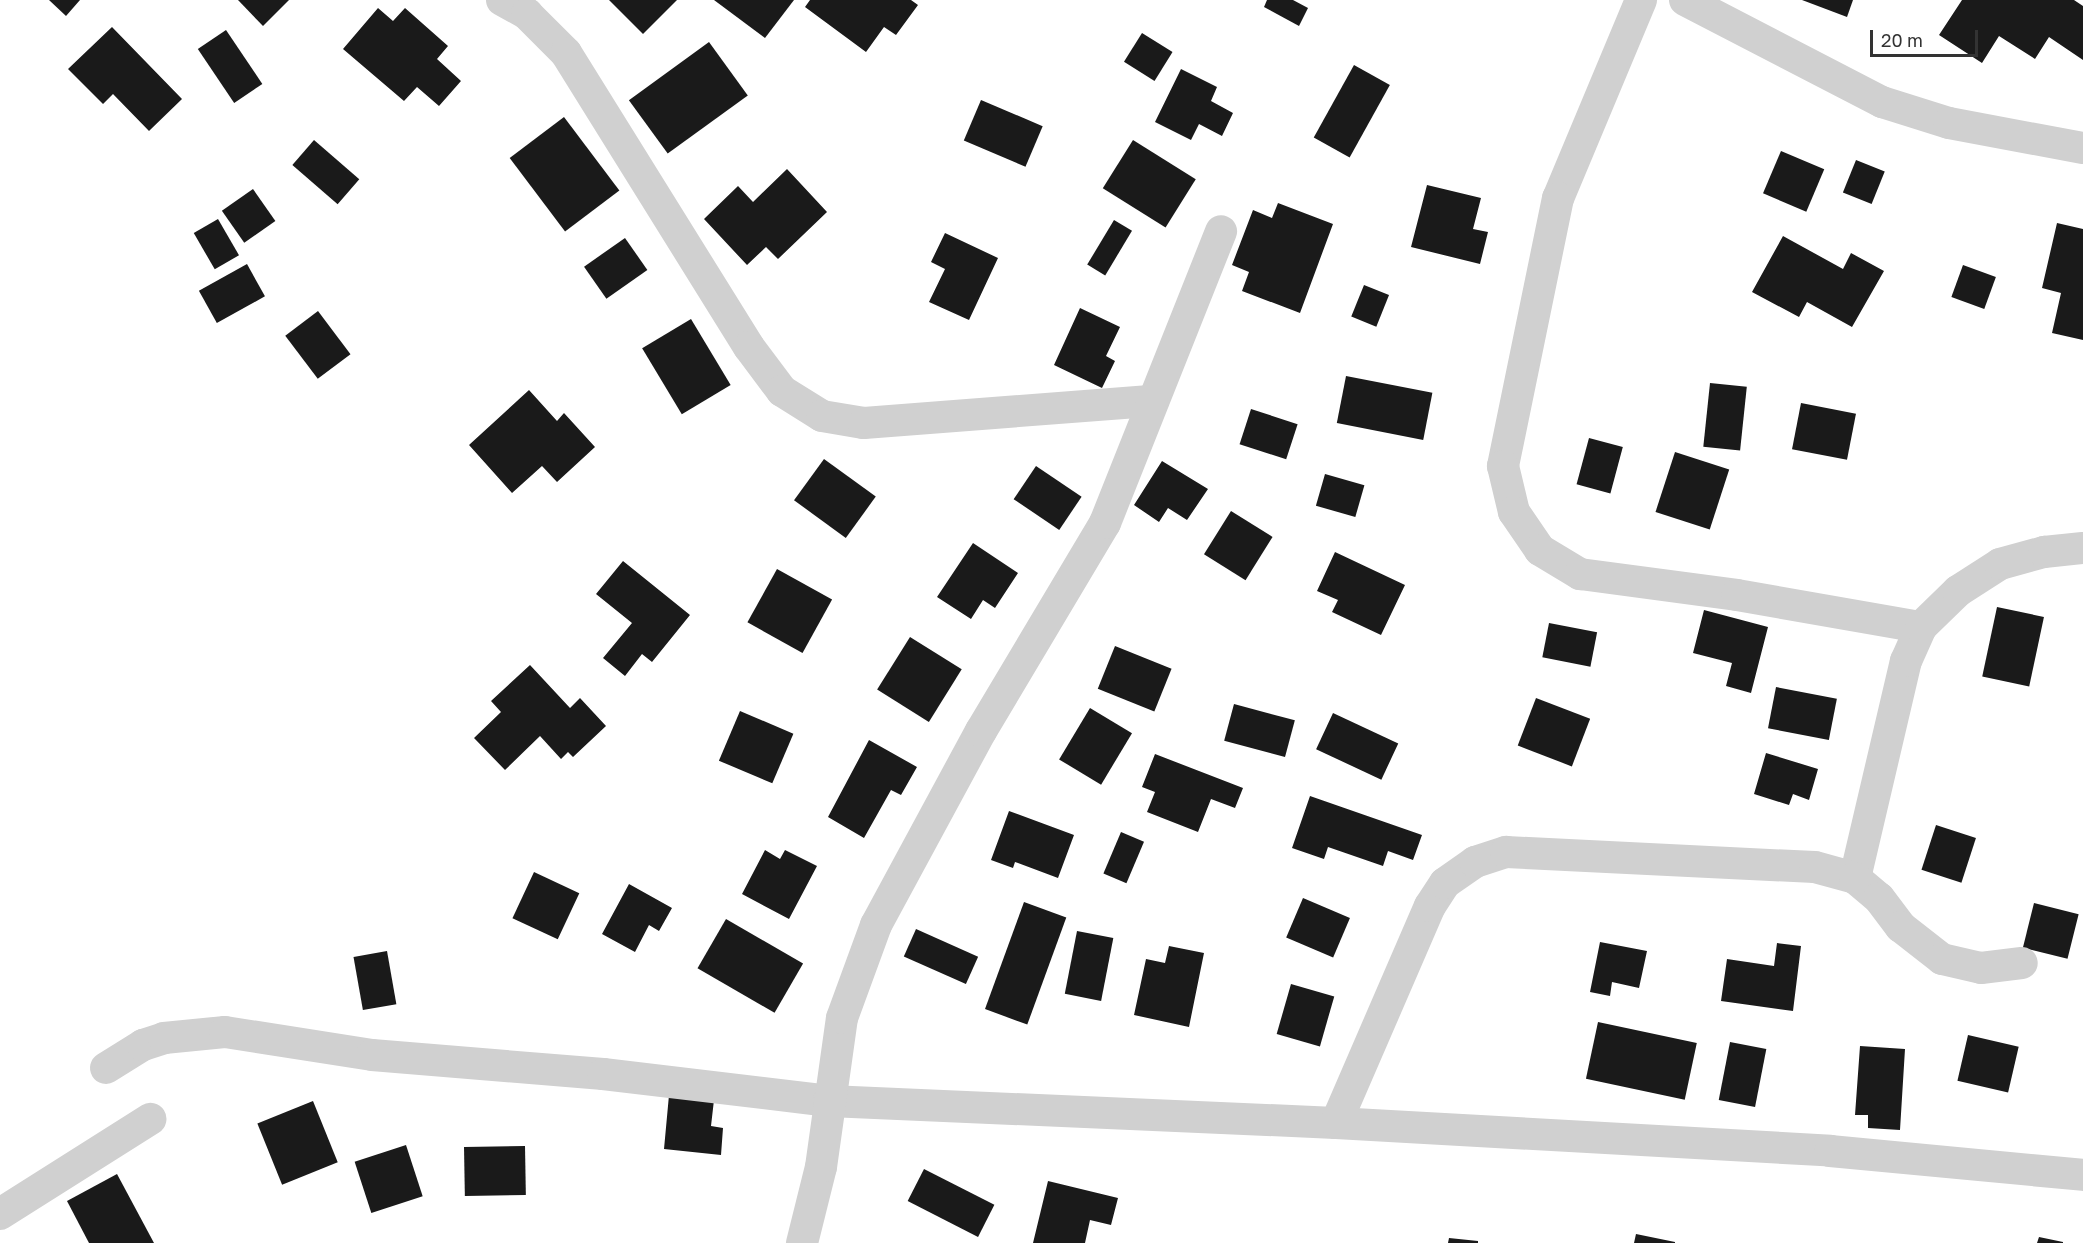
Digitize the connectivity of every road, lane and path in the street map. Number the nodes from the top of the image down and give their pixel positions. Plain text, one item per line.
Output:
1 (502, 0) edge
2 (1641, 0) edge
3 (1685, 0) edge
4 (2083, 148) edge
5 (1221, 231) dead end
6 (1153, 401) junction
7 (2083, 548) edge
8 (1921, 627) junction
9 (1855, 878) junction
10 (2022, 963) dead end
11 (106, 1068) dead end
12 (829, 1101) junction
13 (150, 1119) dead end
14 (1336, 1123) junction
15 (2083, 1175) edge
16 (0, 1214) edge
17 (802, 1243) edge

1 - 6 street
2 - 8 street
3 - 4 street
5 - 6 street
6 - 12 street
7 - 8 street
8 - 9 street
9 - 10 street
9 - 14 street
11 - 12 street
12 - 14 street
12 - 17 street
13 - 16 street
14 - 15 street

